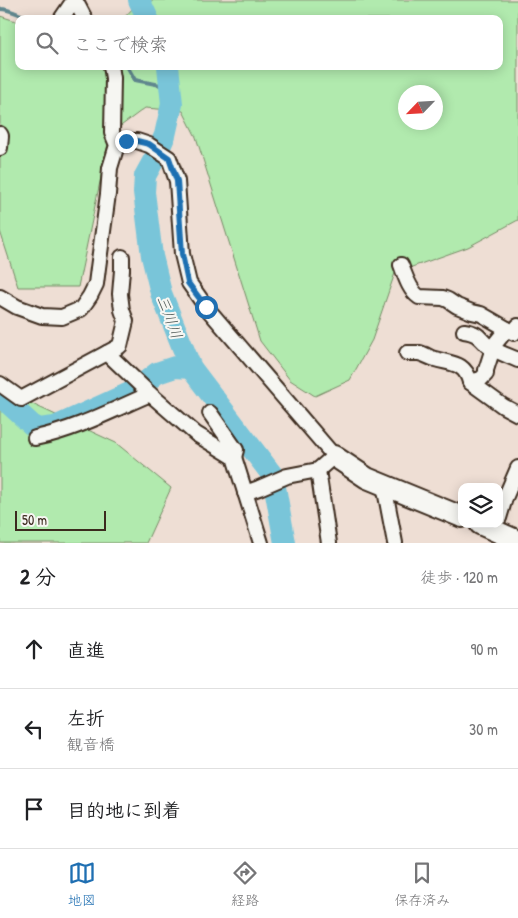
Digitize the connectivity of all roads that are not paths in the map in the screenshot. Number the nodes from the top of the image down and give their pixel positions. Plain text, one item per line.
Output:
1 (75, 0) edge
2 (64, 15) edge
3 (83, 15) edge
4 (112, 70) edge
5 (0, 134) edge
6 (117, 145) junction
7 (0, 148) edge
8 (122, 256) dead end
9 (401, 265) dead end
10 (0, 297) edge
11 (513, 328) edge
12 (464, 331) dead end
13 (493, 349) junction
14 (107, 353) junction
15 (407, 353) dead end
16 (518, 360) edge
17 (470, 382) junction
18 (0, 384) edge
19 (148, 392) junction
20 (210, 413) dead end
21 (518, 414) edge
22 (35, 438) dead end
23 (334, 456) junction
24 (234, 457) junction
25 (518, 468) edge
26 (318, 470) junction
27 (384, 485) junction
28 (245, 493) junction
29 (503, 500) edge
30 (458, 515) edge
31 (499, 528) edge
32 (256, 541) edge
33 (518, 541) edge
34 (329, 543) edge
35 (395, 543) edge

1 - 2 street
1 - 3 street
4 - 6 street
5 - 7 street
6 - 10 street
6 - 23 street
8 - 14 street
9 - 11 street
11 - 13 street
12 - 13 street
13 - 16 street
13 - 17 street
14 - 18 street
14 - 19 street
15 - 17 street
17 - 21 street
19 - 22 street
19 - 24 street
20 - 24 street
23 - 26 street
23 - 27 street
24 - 28 street
25 - 29 street
26 - 28 street
26 - 34 street
27 - 30 street
27 - 35 street
28 - 32 street
31 - 33 street

